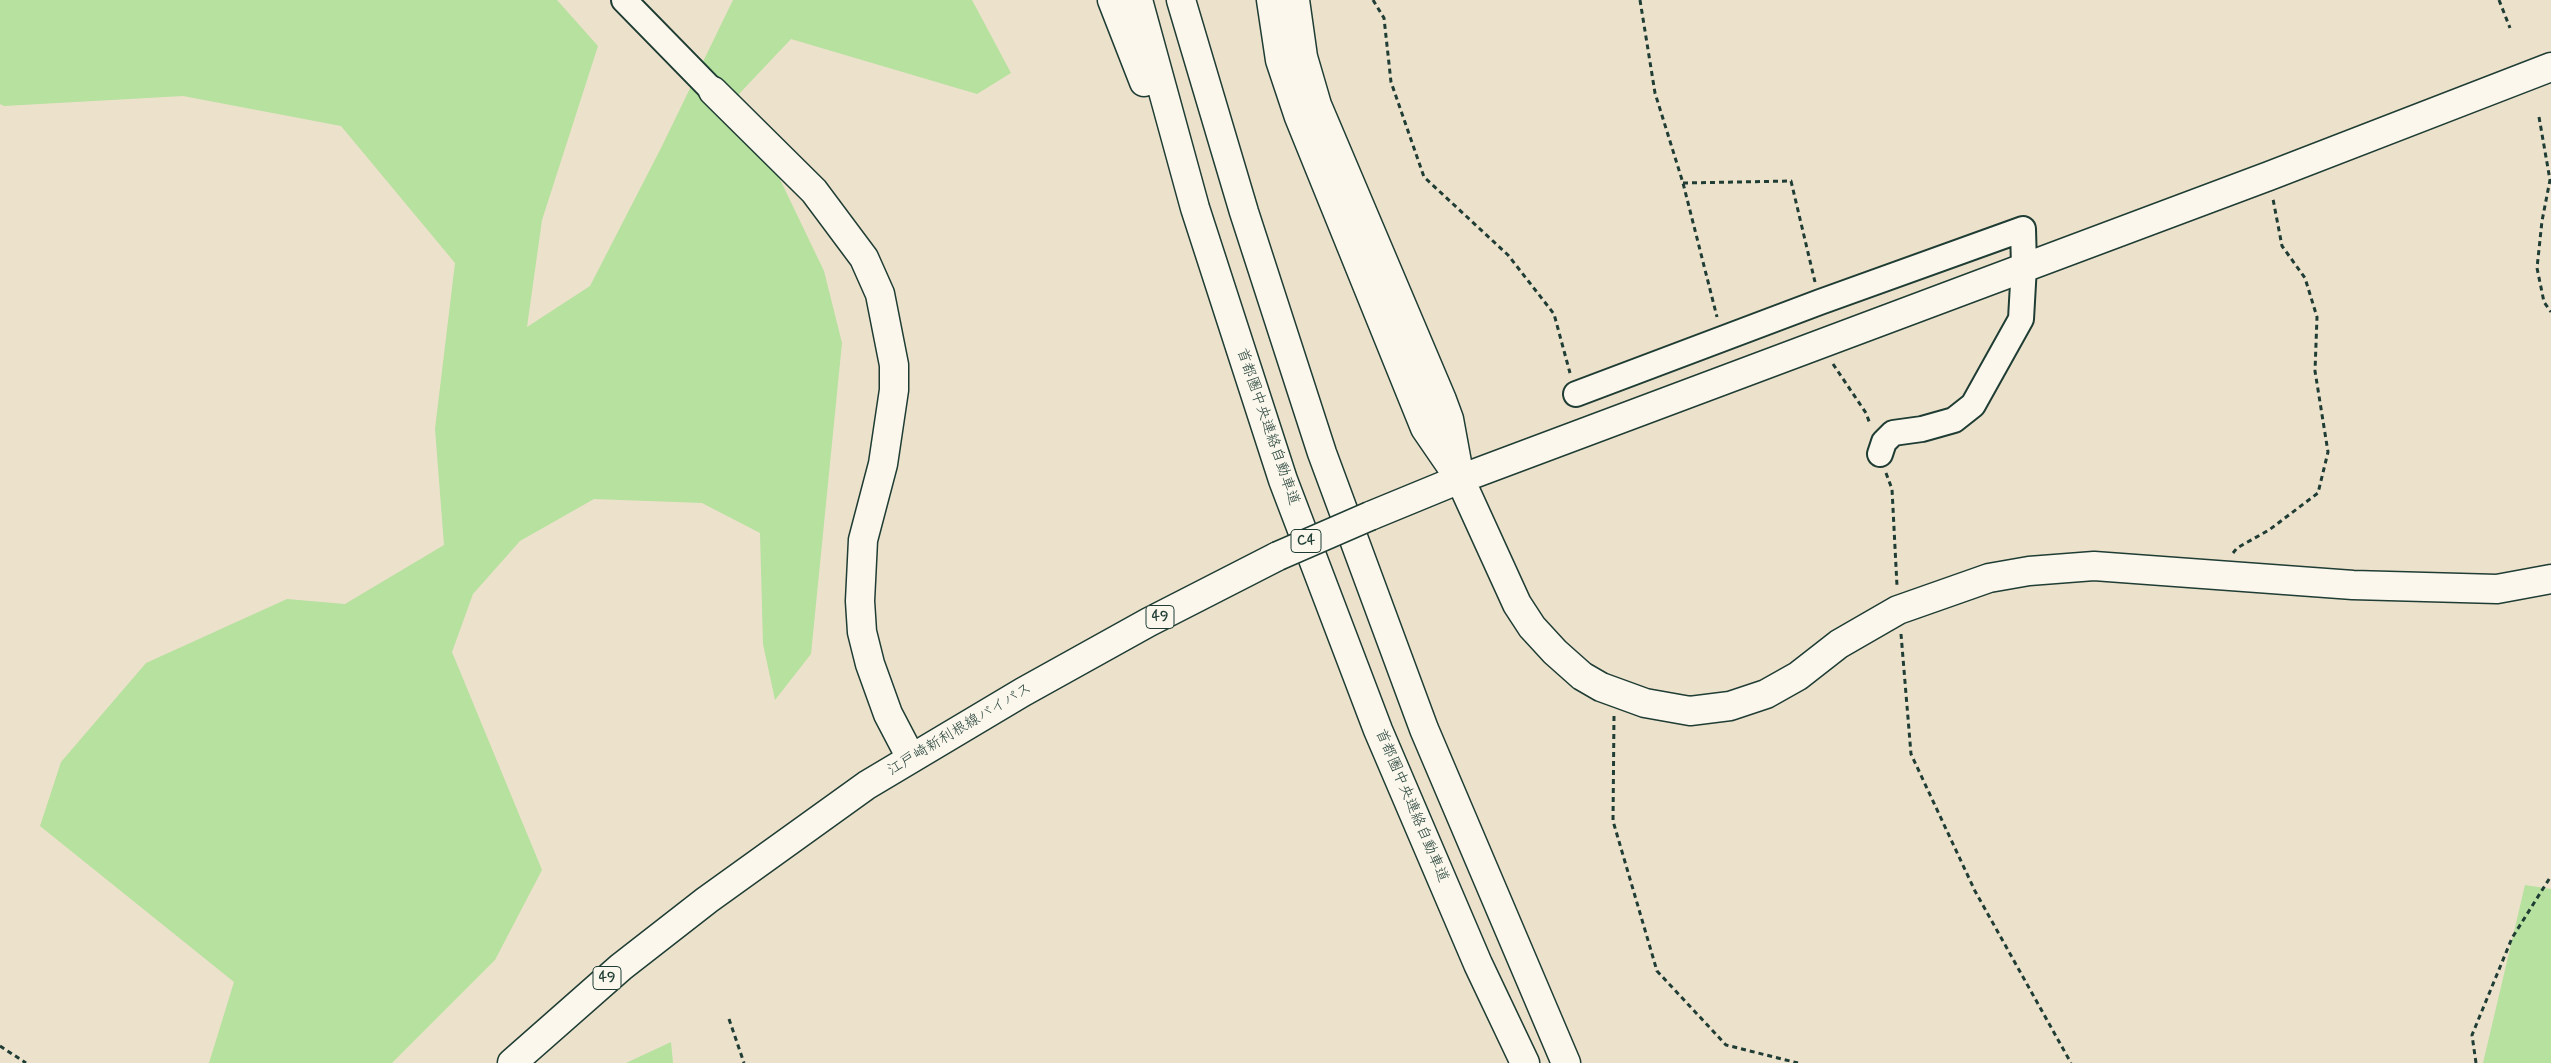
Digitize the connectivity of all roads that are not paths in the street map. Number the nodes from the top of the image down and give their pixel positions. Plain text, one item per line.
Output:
1 (624, 0) edge
2 (1112, 0) edge
3 (1138, 0) edge
4 (1181, 0) edge
5 (1284, 11) edge
6 (2551, 66) edge
7 (713, 91) joint
8 (1195, 208) junction
9 (2024, 266) junction
10 (1576, 394) road end
11 (1880, 454) road end
12 (1460, 479) junction
13 (2551, 579) edge
14 (911, 758) junction
15 (512, 1063) edge
16 (1525, 1063) edge
17 (1566, 1063) edge

1 - 7 street
2 - 8 main road
3 - 8 main road, 首都圏中央連絡自動車道 / C4
4 - 17 main road
5 - 12 main road
6 - 9 main road, 江戸崎新利根線バイパス
7 - 14 main road
8 - 16 main road, 首都圏中央連絡自動車道 / C4
9 - 10 street
9 - 11 street
9 - 12 main road, 江戸崎新利根線バイパス
12 - 13 main road
12 - 14 main road, 江戸崎新利根線バイパス / 49, bridge
14 - 15 main road, 江戸崎新利根線バイパス / 49

